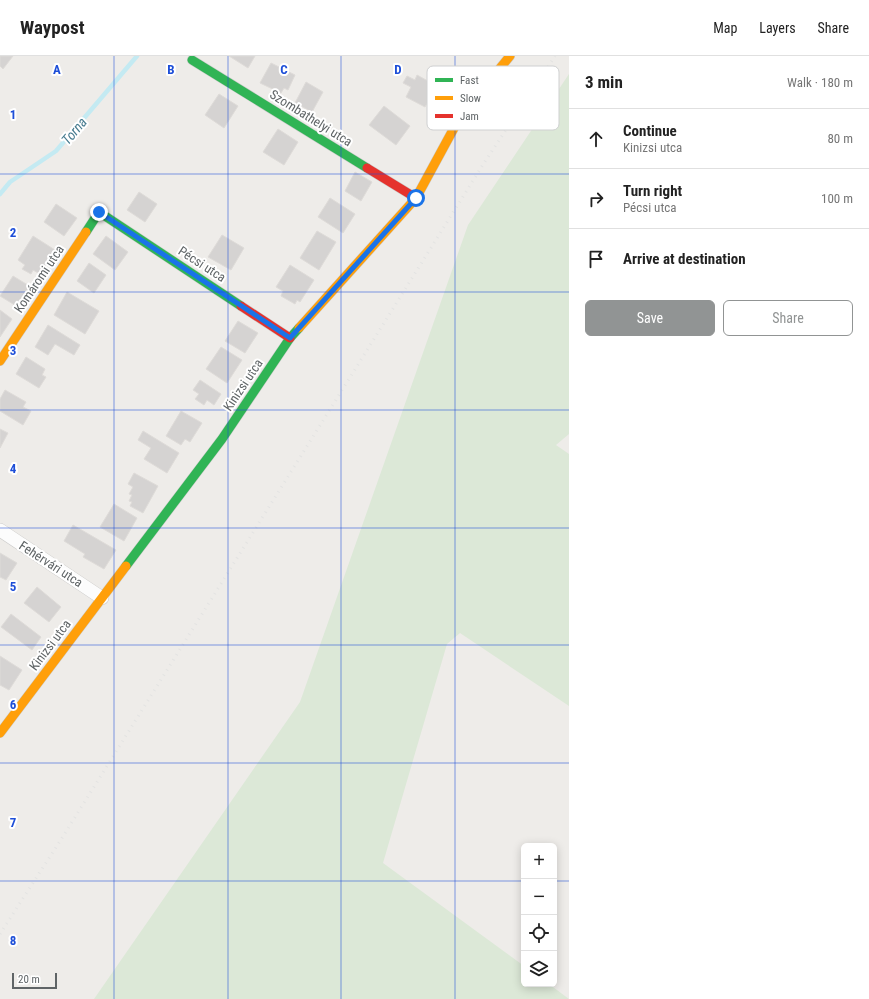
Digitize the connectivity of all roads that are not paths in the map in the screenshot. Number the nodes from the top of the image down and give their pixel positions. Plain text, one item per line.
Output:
1 (510, 56) edge
2 (192, 60) dead end
3 (502, 66) edge
4 (453, 130) edge
5 (416, 198) junction
6 (99, 212) joint
7 (290, 338) junction
8 (0, 360) edge
9 (0, 530) edge
10 (102, 598) junction
11 (0, 733) edge

1 - 3 street, Kinizsi utca
2 - 5 street, Szombathelyi utca
4 - 5 street, Kinizsi utca
5 - 7 street, Kinizsi utca
6 - 7 street, Pécsi utca
6 - 8 street, Komáromi utca
7 - 10 street, Kinizsi utca
9 - 10 street, Fehérvári utca
10 - 11 street, Kinizsi utca

